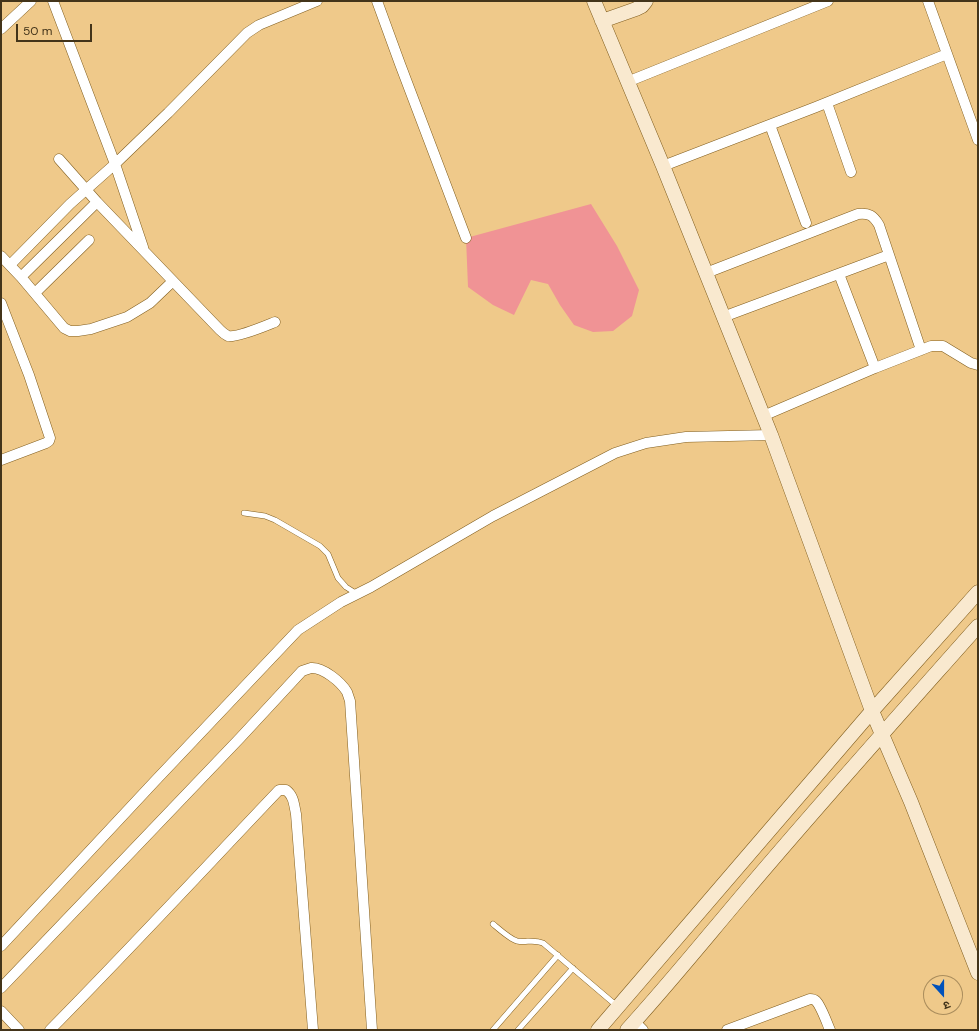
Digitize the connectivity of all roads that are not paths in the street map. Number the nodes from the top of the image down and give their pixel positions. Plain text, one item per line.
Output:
1 (31, 1) edge
2 (53, 1) edge
3 (317, 1) edge
4 (378, 1) edge
5 (594, 1) edge
6 (646, 1) edge
7 (828, 1) edge
8 (928, 1) edge
9 (602, 20) junction
10 (1, 29) edge
11 (947, 54) junction
12 (627, 82) junction
13 (827, 103) junction
14 (770, 125) junction
15 (978, 140) edge
16 (59, 159) dead end
17 (115, 164) junction
18 (662, 166) junction
19 (851, 172) dead end
20 (86, 190) junction
21 (97, 202) junction
22 (806, 223) dead end
23 (466, 238) dead end
24 (89, 240) dead end
25 (144, 250) junction
26 (889, 255) junction
27 (1, 257) edge
28 (10, 265) junction
29 (706, 273) junction
30 (839, 274) junction
31 (21, 277) junction
32 (173, 281) junction
33 (35, 293) junction
34 (1, 303) edge
35 (724, 317) junction
36 (275, 322) dead end
37 (921, 350) junction
38 (978, 365) edge
39 (875, 368) junction
40 (763, 416) junction
41 (771, 435) junction
42 (1, 460) edge
43 (244, 513) dead end
44 (978, 592) edge
45 (357, 594) junction
46 (978, 626) edge
47 (872, 711) junction
48 (882, 734) junction
49 (493, 924) dead end
50 (1, 946) edge
51 (558, 955) junction
52 (573, 968) junction
53 (978, 973) edge
54 (1, 988) edge
55 (618, 1007) junction
56 (1, 1011) edge
57 (635, 1027) edge
58 (20, 1030) edge
59 (50, 1030) edge
60 (313, 1030) edge
61 (372, 1030) edge
62 (493, 1030) edge
63 (518, 1030) edge
64 (598, 1030) edge
65 (727, 1030) edge
66 (830, 1030) edge

1 - 10 street
2 - 17 street
3 - 17 street
4 - 23 street
5 - 9 street
6 - 9 street
7 - 12 street
8 - 11 street
9 - 12 street
11 - 13 street
11 - 15 street
12 - 18 street
13 - 14 street
13 - 19 street
14 - 18 street
14 - 22 street
16 - 20 street
17 - 20 street
17 - 25 street
18 - 29 street
20 - 21 street
20 - 28 street
21 - 25 street
21 - 31 street
24 - 33 street
25 - 32 street
26 - 29 street
26 - 30 street
26 - 37 street
27 - 28 street
28 - 31 street
29 - 35 street
30 - 35 street
30 - 39 street
31 - 33 street
32 - 33 street
32 - 36 street
34 - 42 street
35 - 40 street
37 - 38 street
37 - 39 street
39 - 40 street
40 - 41 street
41 - 45 street
41 - 47 street
43 - 45 lane
44 - 47 street
45 - 50 street
46 - 48 street
47 - 48 street
47 - 55 street
48 - 53 street
48 - 57 street
49 - 51 lane
51 - 52 lane
51 - 62 lane
52 - 55 lane
52 - 63 lane
54 - 61 street
55 - 64 street
56 - 58 street
59 - 60 street
65 - 66 street

